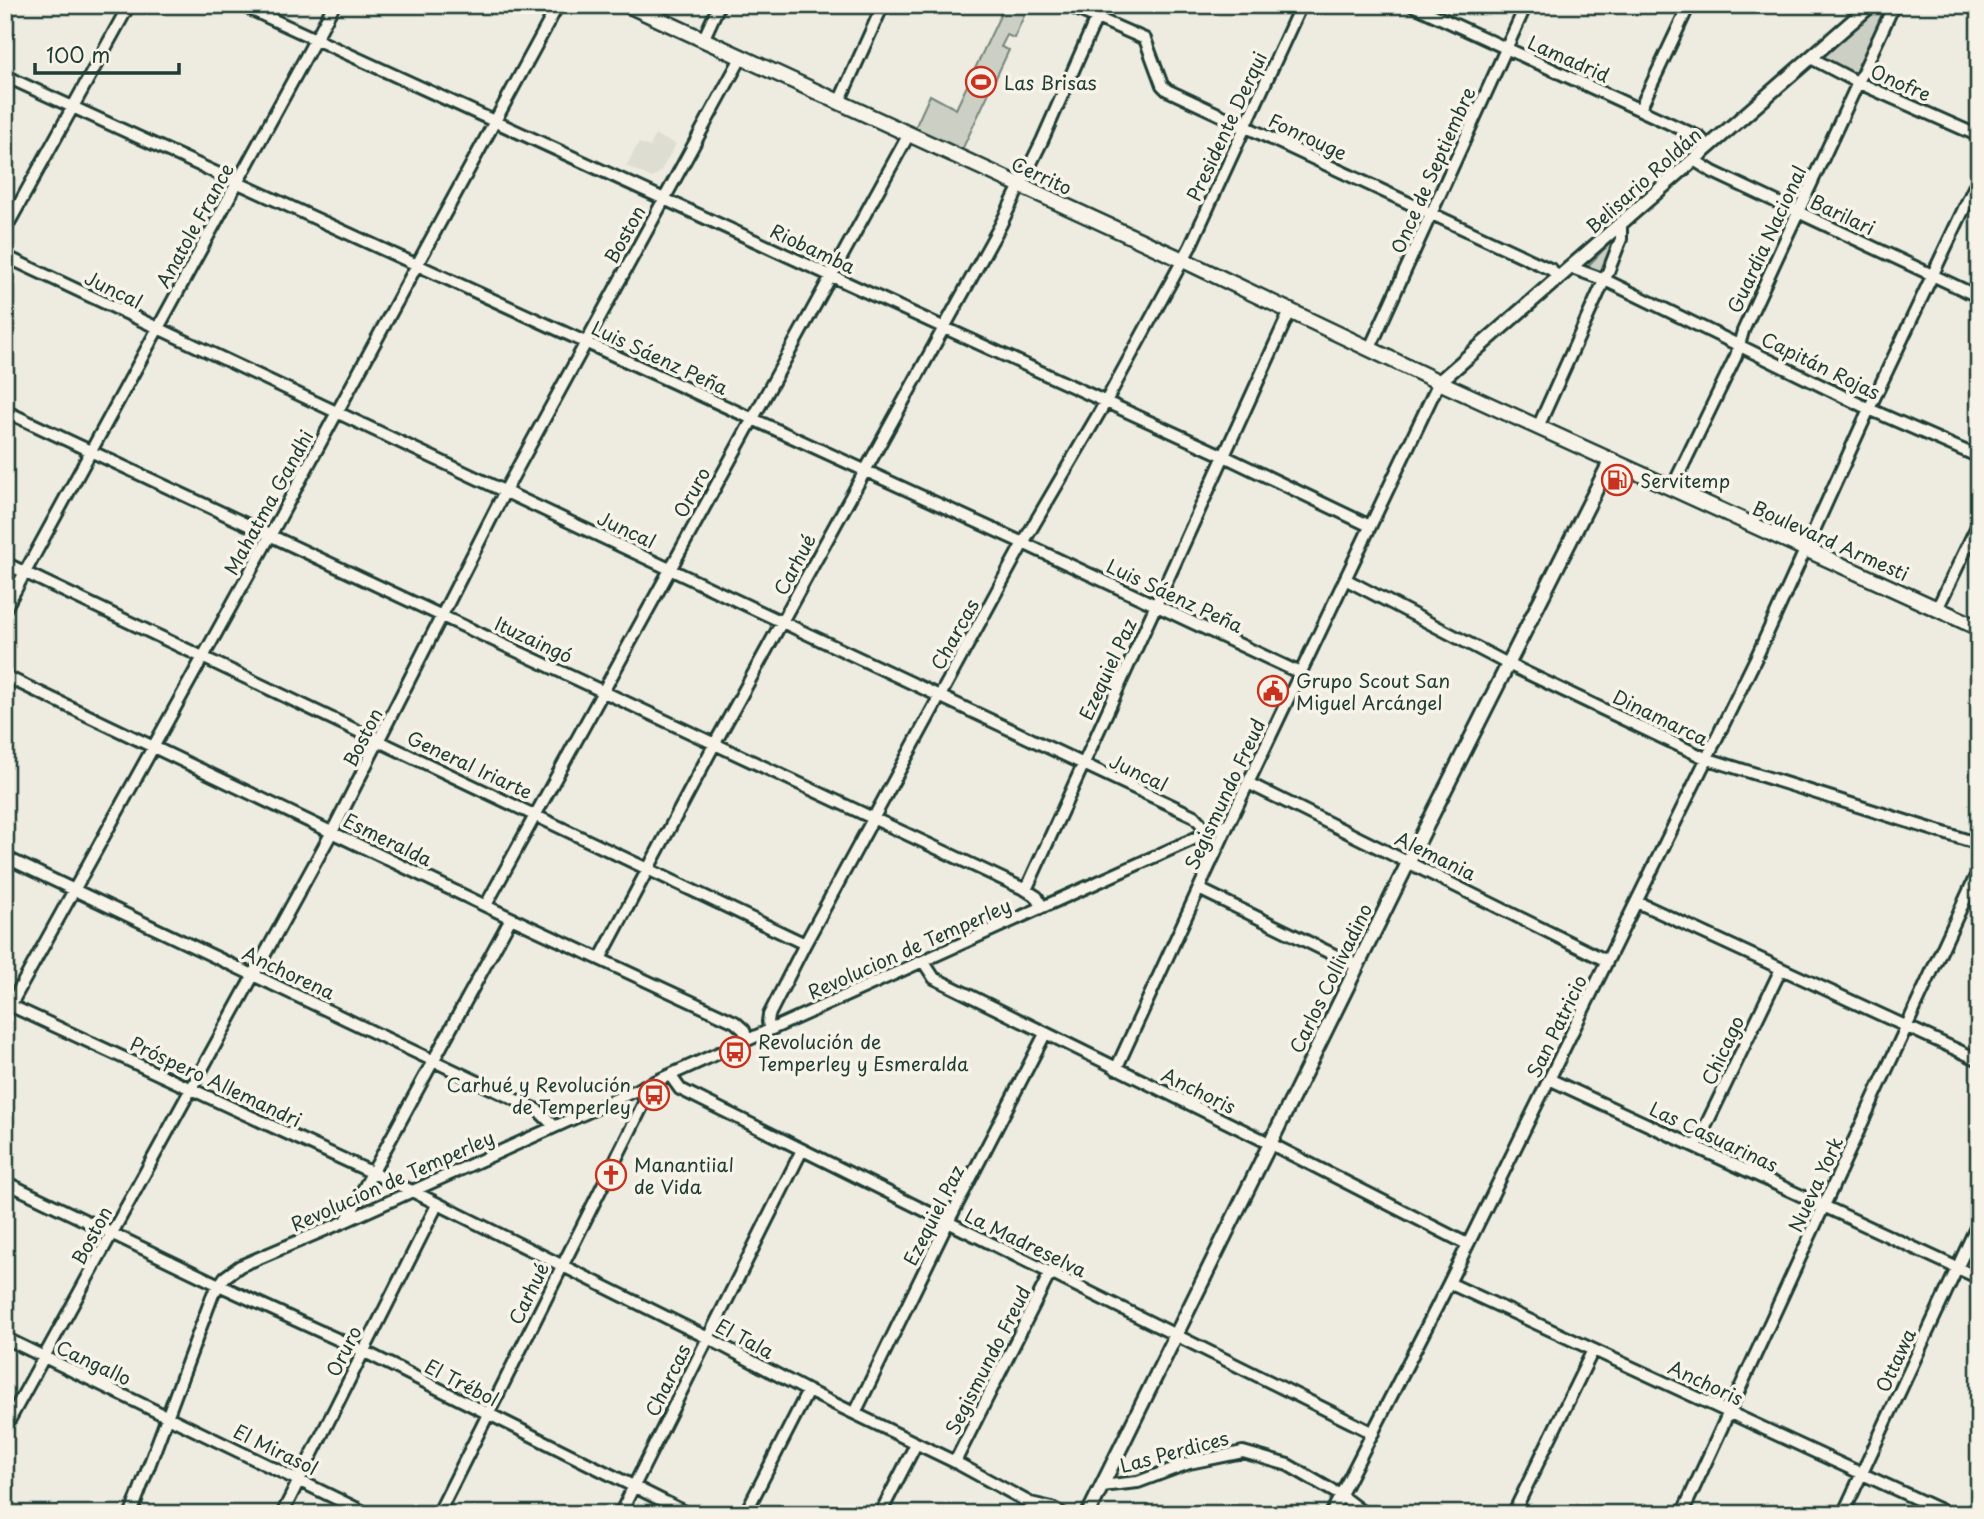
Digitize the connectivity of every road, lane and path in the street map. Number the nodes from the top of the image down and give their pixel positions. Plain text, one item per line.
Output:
1 (130, 5) edge
2 (242, 5) edge
3 (334, 5) edge
4 (558, 5) edge
5 (628, 5) edge
6 (719, 5) edge
7 (883, 5) edge
8 (1067, 5) edge
9 (1102, 5) edge
10 (1301, 5) edge
11 (1412, 5) edge
12 (1526, 5) edge
13 (1689, 5) edge
14 (1850, 5) edge
15 (1871, 5) edge
16 (1894, 5) edge
17 (1861, 14) junction
18 (1096, 17) junction
19 (315, 40) junction
20 (703, 40) junction
21 (1506, 48) junction
22 (741, 58) junction
23 (1811, 58) junction
24 (5, 76) edge
25 (1859, 83) junction
26 (839, 102) junction
27 (73, 107) junction
28 (1640, 109) junction
29 (496, 122) junction
30 (1245, 126) junction
31 (909, 134) junction
32 (1979, 136) edge
33 (1709, 147) junction
34 (1694, 160) junction
35 (1979, 177) edge
36 (238, 183) junction
37 (1020, 187) junction
38 (662, 199) junction
39 (1798, 212) junction
40 (1432, 213) junction
41 (1621, 225) junction
42 (5, 230) edge
43 (5, 256) edge
44 (1183, 260) junction
45 (417, 265) junction
46 (1572, 268) junction
47 (831, 275) junction
48 (1932, 275) junction
49 (1558, 279) junction
50 (1605, 280) junction
51 (1979, 297) edge
52 (1290, 311) junction
53 (943, 327) junction
54 (157, 329) junction
55 (585, 342) junction
56 (1739, 345) junction
57 (1370, 348) junction
58 (1439, 382) junction
59 (1105, 403) junction
60 (1869, 408) junction
61 (5, 411) edge
62 (338, 412) junction
63 (752, 418) junction
64 (1538, 427) junction
65 (91, 451) junction
66 (1224, 456) junction
67 (1979, 457) edge
68 (1611, 460) junction
69 (864, 470) junction
70 (1672, 488) junction
71 (505, 491) junction
72 (1979, 522) edge
73 (1370, 526) junction
74 (271, 534) junction
75 (1023, 543) junction
76 (1807, 551) junction
77 (5, 563) edge
78 (670, 568) junction
79 (26, 572) junction
80 (1345, 579) junction
81 (1156, 605) junction
82 (5, 609) edge
83 (1937, 609) junction
84 (443, 616) junction
85 (782, 621) junction
86 (1979, 628) edge
87 (203, 657) junction
88 (1508, 664) junction
89 (1300, 673) junction
90 (5, 676) edge
91 (603, 690) junction
92 (940, 696) junction
93 (380, 741) junction
94 (714, 745) junction
95 (152, 747) junction
96 (1705, 758) junction
97 (1082, 764) junction
98 (1248, 783) junction
99 (535, 814) junction
100 (873, 819) junction
101 (1229, 823) junction
102 (332, 832) junction
103 (1206, 832) junction
104 (1979, 845) edge
105 (1215, 853) junction
106 (5, 857) edge
107 (1409, 861) junction
108 (647, 867) junction
109 (1979, 869) edge
110 (75, 889) junction
111 (1199, 889) junction
112 (1026, 890) junction
113 (1637, 902) junction
114 (486, 905) junction
115 (1042, 907) junction
116 (511, 918) junction
117 (805, 944) junction
118 (600, 959) junction
119 (923, 961) junction
120 (1607, 961) junction
121 (1357, 966) junction
122 (1781, 969) junction
123 (253, 974) junction
124 (7, 1007) edge
125 (1907, 1027) junction
126 (770, 1030) junction
127 (1045, 1034) junction
128 (747, 1040) junction
129 (432, 1060) junction
130 (1979, 1060) edge
131 (1116, 1069) junction
132 (670, 1075) junction
133 (1549, 1079) junction
134 (644, 1086) junction
135 (191, 1088) junction
136 (554, 1126) junction
137 (1271, 1144) junction
138 (1696, 1146) junction
139 (802, 1150) junction
140 (371, 1172) junction
141 (5, 1182) edge
142 (412, 1191) junction
143 (437, 1205) junction
144 (1823, 1206) junction
145 (1979, 1220) edge
146 (346, 1221) junction
147 (947, 1224) junction
148 (112, 1233) junction
149 (1467, 1244) junction
150 (561, 1265) junction
151 (1957, 1268) junction
152 (1050, 1273) junction
153 (1979, 1278) edge
154 (1449, 1283) junction
155 (219, 1285) junction
156 (1175, 1335) junction
157 (5, 1338) edge
158 (708, 1338) junction
159 (1593, 1350) junction
160 (363, 1351) junction
161 (44, 1357) junction
162 (808, 1391) junction
163 (1730, 1412) junction
164 (855, 1413) junction
165 (488, 1415) junction
166 (168, 1416) junction
167 (5, 1428) edge
168 (1373, 1433) junction
169 (916, 1444) junction
170 (955, 1462) junction
171 (1861, 1474) junction
172 (299, 1479) junction
173 (634, 1486) junction
174 (1101, 1486) junction
175 (1340, 1495) junction
176 (1034, 1509) edge
177 (131, 1514) edge
178 (282, 1514) edge
179 (368, 1514) edge
180 (438, 1514) edge
181 (620, 1514) edge
182 (689, 1514) edge
183 (745, 1514) edge
184 (880, 1514) edge
185 (1063, 1514) edge
186 (1088, 1514) edge
187 (1331, 1514) edge
188 (1365, 1514) edge
189 (1513, 1514) edge
190 (1682, 1514) edge
191 (1843, 1514) edge
192 (1950, 1514) edge

1 - 27 street
2 - 19 street, Riobamba
3 - 19 street, Anatole France
4 - 29 street, Mahatma Gandhi
5 - 20 main road, Cerrito
6 - 20 street
7 - 26 street
8 - 18 street, Fonrouge
9 - 18 street, Carhué
10 - 30 street, Presidente Derqui
11 - 21 street, Lamadrid
12 - 21 street, Once de Septiembre
13 - 28 street
14 - 17 street
15 - 17 street, Belisario Roldán
16 - 25 street, Guardia Nacional
17 - 23 street, Belisario Roldán
18 - 30 street, Fonrouge
18 - 37 street, Carhué
19 - 29 street, Riobamba
19 - 36 street, Anatole France
20 - 22 main road, Cerrito
21 - 28 street, Lamadrid
21 - 40 street, Once de Septiembre
22 - 26 main road, Cerrito
22 - 38 street, Boston
23 - 25 street, Onofre
23 - 33 street, Belisario Roldán
24 - 27 street, Luis Sáenz Peña
25 - 32 street, Onofre
25 - 39 street, Guardia Nacional
26 - 31 main road, Cerrito
27 - 36 street, Luis Sáenz Peña
27 - 42 street
28 - 33 street, Lamadrid
29 - 38 street, Riobamba
29 - 45 street, Mahatma Gandhi
30 - 40 street, Fonrouge
30 - 44 street, Presidente Derqui
31 - 37 main road, Cerrito
31 - 47 street, Oruro
33 - 34 street, Belisario Roldán
34 - 39 street, Barilari
34 - 41 street, Belisario Roldán
35 - 48 street, San Patricio
36 - 45 street, Luis Sáenz Peña
36 - 54 street, Anatole France
37 - 44 main road, Cerrito
37 - 53 street, Carhué
38 - 47 street, Riobamba
38 - 55 street, Boston
39 - 48 street, Barilari
39 - 56 street, Guardia Nacional
40 - 49 street, Fonrouge
40 - 57 street, Once de Septiembre
41 - 46 street, Belisario Roldán
41 - 50 street
43 - 54 street, Juncal
44 - 52 main road, Cerrito
44 - 59 street, Charcas
45 - 55 street, Luis Sáenz Peña
45 - 62 street, Mahatma Gandhi
46 - 49 street, Belisario Roldán
46 - 50 street, Capitán Rojas
47 - 53 street, Riobamba
47 - 63 street, Oruro
48 - 51 street, Barilari
48 - 60 street, San Patricio
49 - 58 street, Belisario Roldán
50 - 56 street, Capitán Rojas
50 - 64 street
52 - 57 main road, Cerrito
52 - 66 street, Ezequiel Paz
53 - 59 street, Riobamba
53 - 69 street, Carhué
54 - 62 street, Juncal
54 - 65 street, Anatole France
55 - 63 street, Luis Sáenz Peña
55 - 71 street, Boston
56 - 60 street, Capitán Rojas
56 - 70 street, Guardia Nacional
57 - 58 main road, Cerrito
58 - 64 main road, Boulevard Armesti
58 - 73 street, Segismundo Freud
59 - 66 street, Riobamba
59 - 75 street, Charcas
60 - 67 street, Capitán Rojas
60 - 76 street, San Patricio
61 - 65 street, Ituzaingó
62 - 71 street, Juncal
62 - 74 street, Mahatma Gandhi
63 - 69 street, Luis Sáenz Peña
63 - 78 street, Oruro
64 - 68 main road, Boulevard Armesti
65 - 74 street, Ituzaingó
65 - 79 street, Anatole France
66 - 73 street, Riobamba
66 - 81 street, Ezequiel Paz
68 - 70 main road, Boulevard Armesti
68 - 88 street, Carlos Collivadino
69 - 75 street, Luis Sáenz Peña
69 - 85 street, Carhué
70 - 76 main road, Boulevard Armesti
71 - 78 street, Juncal
71 - 84 street, Boston
72 - 83 street
73 - 80 street, Segismundo Freud
74 - 84 street, Ituzaingó
74 - 87 street, Mahatma Gandhi
75 - 81 street, Luis Sáenz Peña
75 - 92 street, Charcas
76 - 83 main road, Boulevard Armesti
76 - 96 street, San Patricio
77 - 79 street, General Iriarte
78 - 85 street, Juncal
78 - 91 street, Oruro
79 - 82 street, Anatole France
79 - 87 street, General Iriarte
80 - 88 street, Dinamarca
80 - 89 street, Segismundo Freud
81 - 89 street, Luis Sáenz Peña
81 - 97 street, Ezequiel Paz
83 - 86 main road, Boulevard Armesti
84 - 91 street, Ituzaingó
84 - 93 street, Boston
85 - 92 street, Juncal
85 - 94 street, Carhué
87 - 93 street, General Iriarte
87 - 95 street, Mahatma Gandhi
88 - 96 street, Dinamarca
88 - 107 street, Carlos Collivadino
89 - 98 street, Segismundo Freud
90 - 95 street, Esmeralda
91 - 94 street, Ituzaingó
91 - 99 street, Oruro
92 - 97 street, Juncal
92 - 100 street, Charcas
93 - 99 street, General Iriarte
93 - 102 street, Boston
94 - 100 street, Ituzaingó
94 - 108 street, Carhué
95 - 102 street, Esmeralda
95 - 110 street, Mahatma Gandhi
96 - 104 street, Dinamarca
96 - 113 street, San Patricio
97 - 103 street, Juncal
97 - 112 street, Ezequiel Paz
98 - 101 street, Segismundo Freud
98 - 107 street, Alemania
99 - 108 street, General Iriarte
99 - 114 street, Oruro
100 - 112 street, Ituzaingó
100 - 117 street, Charcas
101 - 103 street, Revolucion de Temperley
101 - 105 street, Segismundo Freud
102 - 114 street, Esmeralda
102 - 123 street, Boston
103 - 105 street, Juncal
103 - 115 street, Revolucion de Temperley
105 - 111 street, Segismundo Freud
106 - 110 street, Anchorena
107 - 120 street, Alemania
107 - 121 street, Carlos Collivadino
108 - 117 street, General Iriarte
108 - 118 street, Carhué
109 - 125 street, Nueva York
110 - 123 street, Anchorena
110 - 124 street, Mahatma Gandhi
111 - 121 street
111 - 131 street, Segismundo Freud
112 - 115 street, Ituzaingó
113 - 120 street, San Patricio
113 - 122 street
114 - 116 street, Esmeralda
115 - 119 street, Revolucion de Temperley
116 - 118 street, Esmeralda
116 - 129 street
117 - 126 street, Charcas
118 - 128 street, Esmeralda
119 - 126 street, Revolucion de Temperley
119 - 127 street, Anchoris
120 - 133 street, San Patricio
121 - 137 street, Carlos Collivadino
122 - 125 street
122 - 138 street, Chicago
123 - 129 street, Anchorena
123 - 135 street, Boston
124 - 135 street, Próspero Allemandri
125 - 130 street
125 - 144 street, Nueva York
126 - 128 street, Revolucion de Temperley
127 - 131 street, Anchoris
127 - 147 street, Ezequiel Paz
128 - 132 street, Revolucion de Temperley
129 - 136 street, Anchorena
129 - 140 street
131 - 137 street, Anchoris
132 - 134 street, Revolucion de Temperley
132 - 139 street, La Madreselva
133 - 138 street, Las Casuarinas
133 - 149 street, San Patricio
134 - 136 street, Revolucion de Temperley
134 - 150 street, Carhué
135 - 140 street, Próspero Allemandri
135 - 148 street, Boston
136 - 142 street, Revolucion de Temperley
137 - 149 street, Anchoris
137 - 156 street, Carlos Collivadino
138 - 144 street, Las Casuarinas
139 - 147 street, La Madreselva
139 - 158 street, Charcas
140 - 142 street, Próspero Allemandri
140 - 146 street
141 - 148 street, El Trébol
142 - 143 street, El Tala
142 - 146 street, Revolucion de Temperley
143 - 150 street, El Tala
143 - 160 street, Oruro
144 - 151 street, Las Casuarinas
144 - 163 street, Nueva York
145 - 151 street, Ottawa
146 - 155 street, Revolucion de Temperley
147 - 152 street, La Madreselva
147 - 164 street, Ezequiel Paz
148 - 155 street, El Trébol
148 - 161 street, Boston
149 - 154 street, San Patricio
150 - 158 street, El Tala
150 - 165 street, Carhué
151 - 153 street, Las Casuarinas
151 - 171 street, Ottawa
152 - 156 street, La Madreselva
152 - 170 street, Segismundo Freud
154 - 159 street, Anchoris
154 - 168 street, San Patricio
155 - 160 street, El Trébol
155 - 166 street, Revolucion de Temperley
156 - 168 street, La Madreselva
156 - 174 street, Carlos Collivadino
157 - 161 street, Cangallo
158 - 162 street, El Tala
158 - 173 street, Charcas
159 - 163 street, Anchoris
159 - 189 street
160 - 165 street, El Trébol
160 - 172 street, Oruro
161 - 166 street, Cangallo
161 - 167 street, Boston
162 - 164 street, El Tala
162 - 183 street
163 - 171 street, Anchoris
163 - 190 street, Nueva York
164 - 169 street, El Tala
165 - 173 street, El Trébol
165 - 180 street, Carhué
166 - 172 street, El Mirasol
166 - 177 street, Revolucion de Temperley
168 - 175 street, San Patricio
169 - 170 street, El Tala
169 - 184 street, Segismundo Freud
170 - 176 street, El Tala
171 - 191 street, Ottawa
171 - 192 street, Anchoris
172 - 178 street, Oruro
172 - 179 street, El Mirasol
173 - 181 street, Charcas
173 - 182 street, El Trébol
174 - 175 street, Las Perdices
174 - 186 street, Carlos Collivadino
175 - 187 street, San Patricio
175 - 188 street, Las Perdices
176 - 185 street, El Tala

